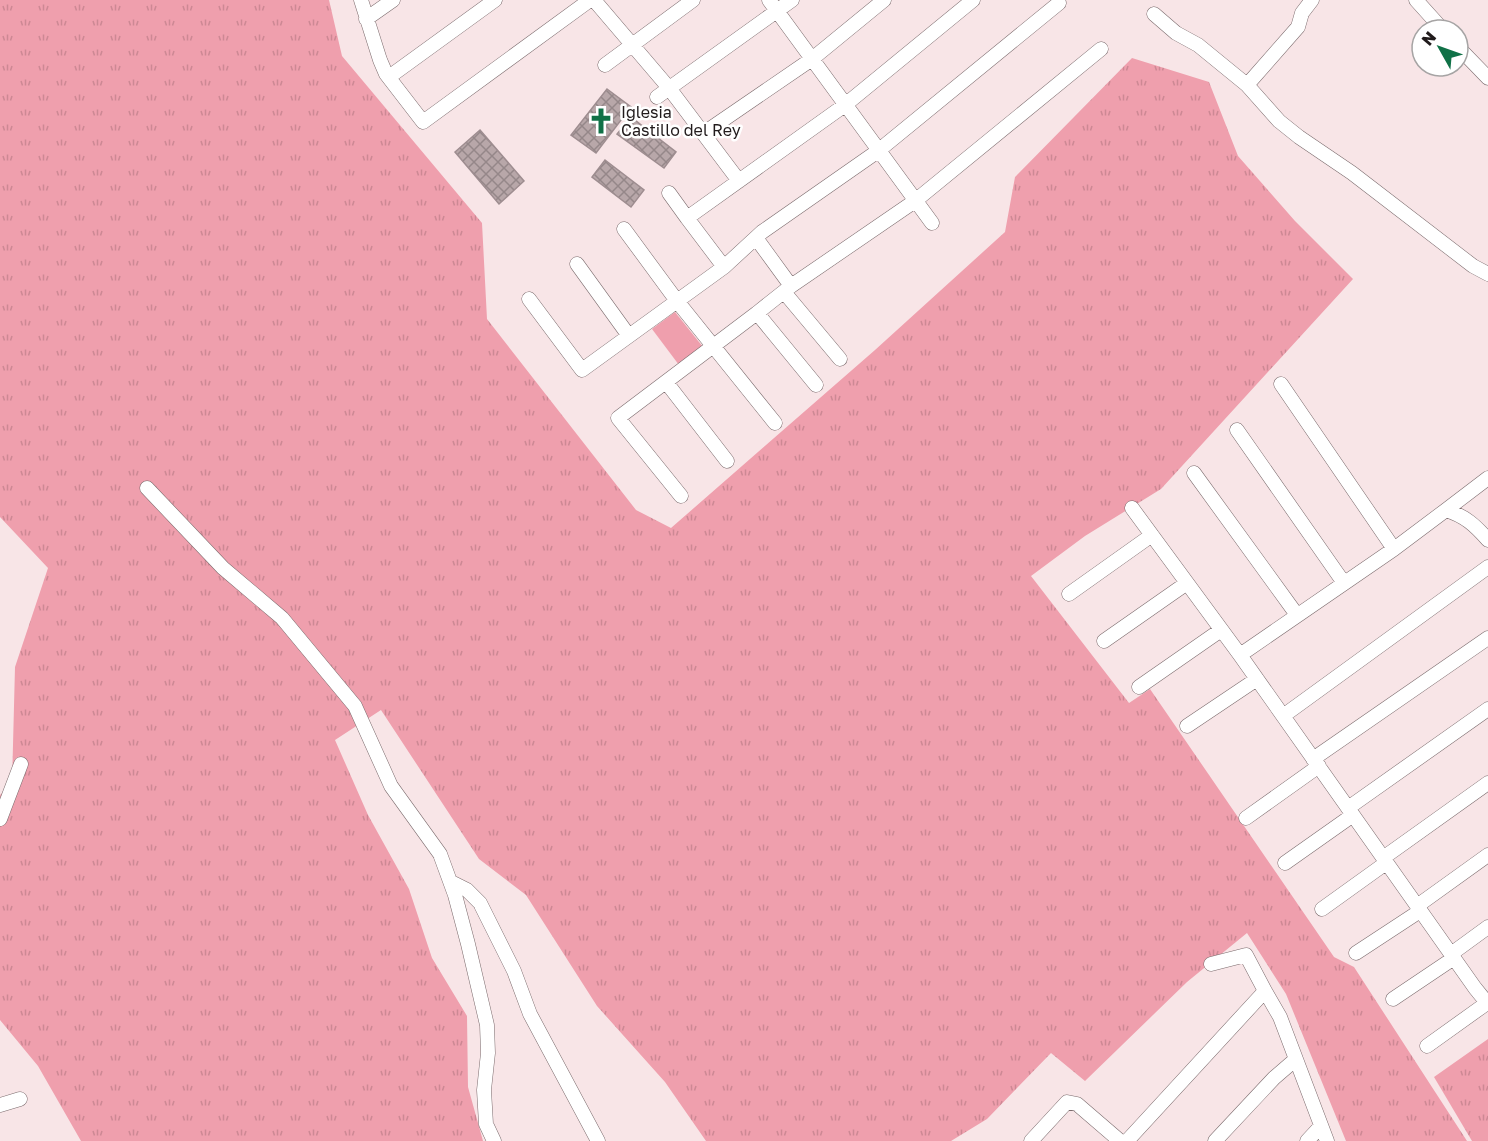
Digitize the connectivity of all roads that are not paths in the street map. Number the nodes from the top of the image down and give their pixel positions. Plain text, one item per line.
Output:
1 (361, 0) edge
2 (393, 0) edge
3 (495, 0) edge
4 (592, 0) edge
5 (693, 0) edge
6 (792, 0) edge
7 (884, 0) edge
8 (973, 0) edge
9 (1312, 0) edge
10 (1416, 0) edge
11 (1059, 3) dead end
12 (773, 6) edge
13 (1154, 14) dead end
14 (1432, 18) edge
15 (366, 19) junction
16 (633, 45) junction
17 (1101, 50) dead end
18 (812, 59) junction
19 (1470, 59) edge
20 (605, 65) dead end
21 (389, 77) junction
22 (1488, 78) edge
23 (1247, 85) junction
24 (669, 88) junction
25 (657, 97) dead end
26 (845, 105) junction
27 (704, 134) junction
28 (878, 151) junction
29 (739, 181) junction
30 (669, 193) dead end
31 (915, 201) junction
32 (687, 218) junction
33 (932, 223) dead end
34 (624, 229) dead end
35 (759, 235) junction
36 (577, 264) dead end
37 (724, 267) junction
38 (1488, 274) edge
39 (788, 289) junction
40 (529, 299) dead end
41 (677, 301) junction
42 (758, 313) junction
43 (629, 336) junction
44 (714, 346) junction
45 (840, 359) dead end
46 (666, 382) junction
47 (1281, 384) dead end
48 (816, 385) dead end
49 (775, 423) dead end
50 (1238, 430) dead end
51 (728, 461) dead end
52 (1194, 473) dead end
53 (1488, 478) edge
54 (147, 488) dead end
55 (681, 496) dead end
56 (1132, 508) dead end
57 (1446, 510) junction
58 (1152, 535) junction
59 (1488, 540) edge
60 (1394, 549) junction
61 (1488, 567) edge
62 (1187, 583) junction
63 (1344, 583) junction
64 (1068, 594) dead end
65 (1297, 615) junction
66 (1221, 630) junction
67 (1488, 638) edge
68 (1104, 641) dead end
69 (1240, 655) junction
70 (1257, 679) junction
71 (1139, 687) dead end
72 (1488, 709) edge
73 (1283, 716) junction
74 (1187, 726) dead end
75 (1316, 763) junction
76 (21, 764) dead end
77 (1488, 783) edge
78 (1350, 811) junction
79 (1246, 818) dead end
80 (0, 819) edge
81 (1488, 855) edge
82 (1385, 860) junction
83 (1285, 862) dead end
84 (450, 880) junction
85 (1322, 909) dead end
86 (1419, 909) junction
87 (1488, 927) edge
88 (1356, 953) dead end
89 (1452, 956) junction
90 (1211, 964) dead end
91 (1265, 991) junction
92 (1393, 999) dead end
93 (1487, 1003) edge
94 (1427, 1046) dead end
95 (1296, 1059) junction
96 (20, 1099) dead end
97 (0, 1105) edge
98 (1320, 1127) junction
99 (494, 1141) edge
100 (598, 1141) edge
101 (1031, 1141) edge
102 (1120, 1141) edge
103 (1127, 1141) edge
104 (1215, 1141) edge
105 (1307, 1141) edge
106 (1327, 1141) edge

1 - 15 street
2 - 15 street
3 - 21 street
4 - 16 street
4 - 21 street
5 - 16 street
6 - 12 street
7 - 18 street
8 - 26 street
9 - 23 street
10 - 14 street
11 - 28 street
12 - 18 street
12 - 24 street
13 - 23 street
15 - 21 street
16 - 20 street
16 - 24 street
17 - 31 street
18 - 26 street
18 - 27 street
19 - 22 street
23 - 38 street
24 - 25 street
24 - 27 street
26 - 28 street
26 - 29 street
27 - 29 street
28 - 31 street
28 - 35 street
29 - 32 street
30 - 32 street
31 - 33 street
31 - 39 street
32 - 37 street
34 - 41 street
35 - 37 street
35 - 39 street
36 - 43 street
37 - 41 street
39 - 42 street
39 - 45 street
40 - 43 street
41 - 43 street
41 - 44 street
42 - 44 street
42 - 48 street
44 - 46 street
44 - 49 street
46 - 51 street
46 - 55 street
47 - 60 street
50 - 63 street
52 - 65 street
53 - 57 street
54 - 84 street
56 - 58 street
57 - 59 street
57 - 60 street
58 - 62 street
58 - 64 street
60 - 63 street
61 - 73 street
62 - 66 street
62 - 68 street
63 - 65 street
65 - 69 street
66 - 69 street
66 - 71 street
67 - 75 street
69 - 70 street
70 - 73 street
70 - 74 street
72 - 78 street
73 - 75 street
75 - 78 street
75 - 79 street
76 - 80 street
77 - 82 street
78 - 82 street
78 - 83 street
81 - 86 street
82 - 85 street
82 - 86 street
84 - 99 street
84 - 100 street
86 - 88 street
86 - 89 street
87 - 89 street
89 - 92 street
89 - 93 street
90 - 91 street
91 - 95 street
91 - 103 street
93 - 94 street
95 - 98 street
95 - 104 street
96 - 97 street
98 - 105 street
98 - 106 street
101 - 102 street

